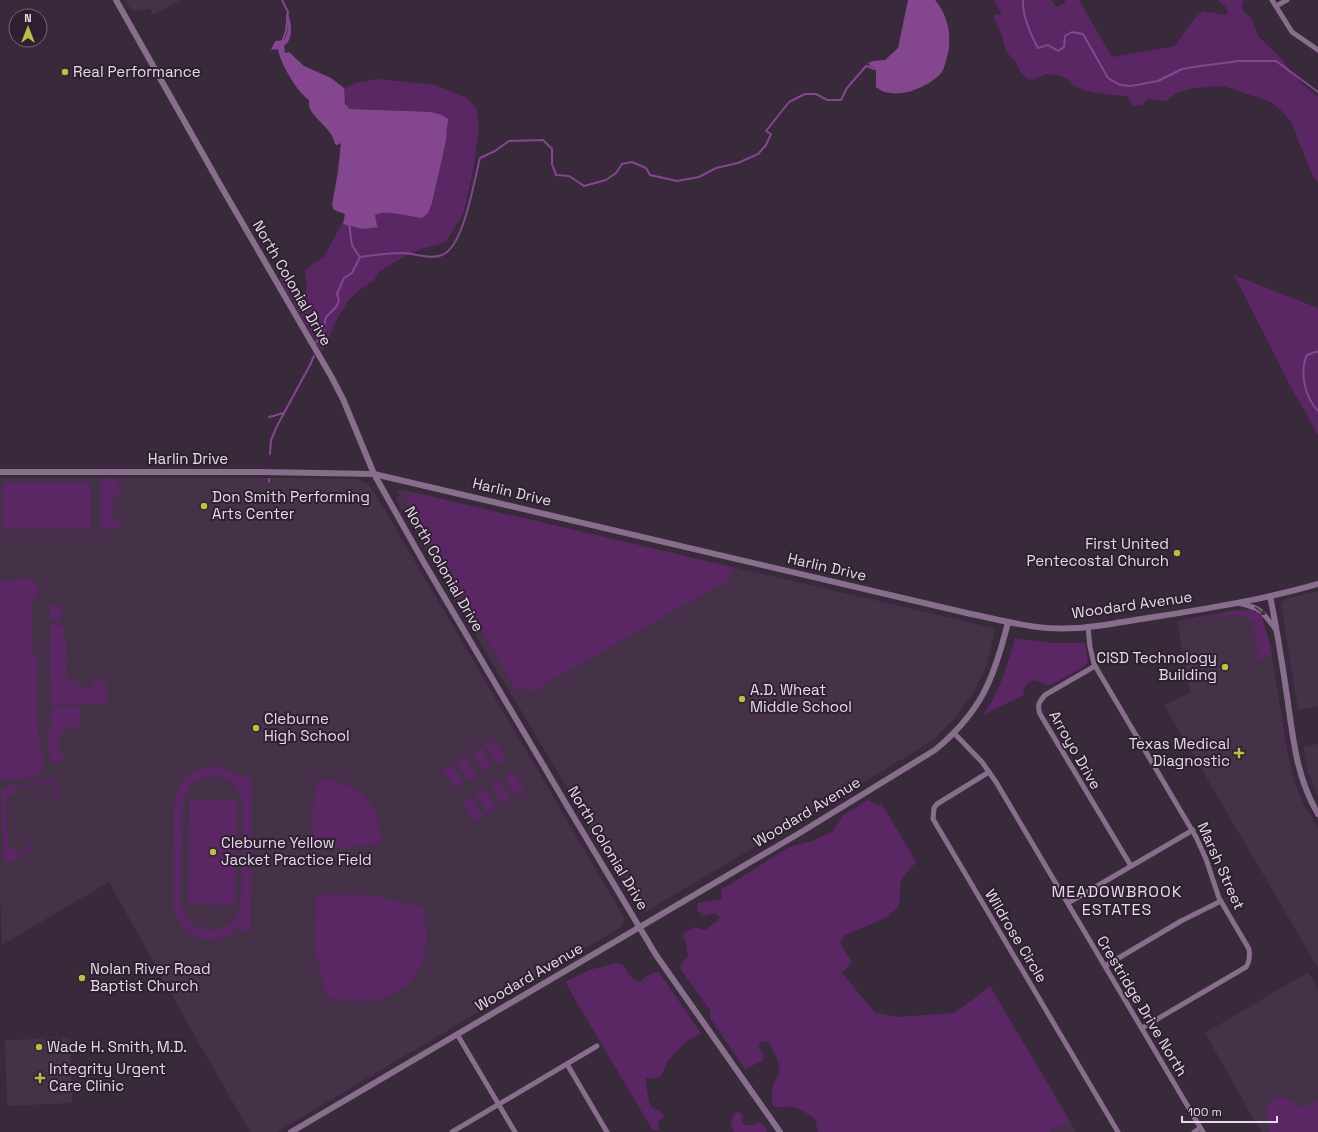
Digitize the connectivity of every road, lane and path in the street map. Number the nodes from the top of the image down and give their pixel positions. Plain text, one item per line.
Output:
1 (116, 0) edge
2 (1272, 0) edge
3 (1287, 0) edge
4 (1276, 6) junction
5 (1318, 50) edge
6 (0, 472) edge
7 (374, 474) junction
8 (1318, 584) edge
9 (1270, 596) junction
10 (1234, 603) junction
11 (1008, 622) junction
12 (1088, 627) junction
13 (1278, 632) junction
14 (1096, 666) junction
15 (954, 733) junction
16 (989, 772) junction
17 (1318, 814) edge
18 (1192, 830) junction
19 (1130, 866) junction
20 (1221, 901) junction
21 (1068, 903) junction
22 (639, 927) junction
23 (1105, 966) junction
24 (1142, 1028) junction
25 (457, 1034) junction
26 (597, 1046) dead end
27 (567, 1064) junction
28 (499, 1104) junction
29 (1201, 1130) edge
30 (291, 1132) edge
31 (452, 1132) edge
32 (515, 1132) edge
33 (607, 1132) edge
34 (780, 1132) edge
35 (1118, 1132) edge
36 (1194, 1132) edge

1 - 7 street, North Colonial Drive
2 - 4 street
3 - 4 street
4 - 5 street
6 - 7 street, Harlin Drive
7 - 11 street, Harlin Drive
7 - 22 street, North Colonial Drive
8 - 9 street, Woodard Avenue
9 - 10 street, Woodard Avenue
9 - 13 street
10 - 12 street, Woodard Avenue
10 -> 13 street
11 - 12 street, Woodard Avenue
11 - 15 street, Woodard Avenue
12 - 14 street, Marsh Street
13 - 17 street
14 - 18 street, Marsh Street
14 - 19 street, Arroyo Drive
15 - 16 street, Crestridge Drive North
15 - 22 street, Woodard Avenue
16 - 21 street, Crestridge Drive North
16 - 35 street, Wildrose Circle
18 - 19 street
18 - 20 street, Marsh Street
19 - 21 street
20 - 23 street
20 - 24 street, Marsh Street
21 - 23 street, Crestridge Drive North
22 - 25 street, Woodard Avenue
22 - 34 street, North Colonial Drive
23 - 24 street, Crestridge Drive North
24 - 29 street, Crestridge Drive North
25 - 28 street
25 - 30 street, Woodard Avenue
26 - 27 street
27 - 28 street
27 - 33 street
28 - 31 street
28 - 32 street
29 - 36 street

